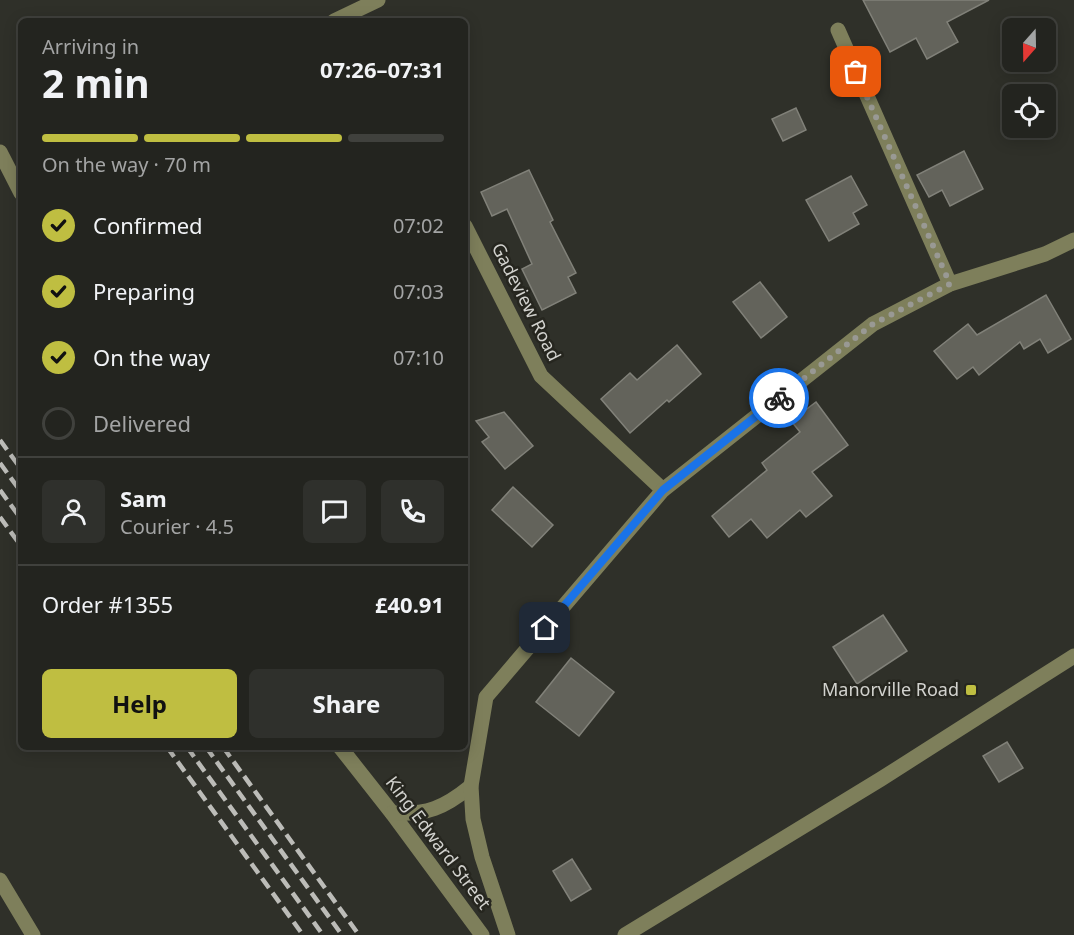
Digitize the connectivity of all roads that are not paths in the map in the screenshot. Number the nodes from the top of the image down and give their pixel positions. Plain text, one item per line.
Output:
1 (378, 0) edge
2 (358, 16) edge
3 (838, 30) dead end
4 (0, 152) edge
5 (18, 183) edge
6 (468, 232) edge
7 (1074, 240) edge
8 (950, 284) junction
9 (663, 490) junction
10 (1074, 656) edge
11 (342, 750) edge
12 (471, 786) junction
13 (392, 813) junction
14 (0, 880) edge
15 (33, 935) edge
16 (482, 935) edge
17 (507, 935) edge
18 (624, 935) edge

1 - 2 street
3 - 8 street
4 - 5 street
6 - 9 street, Gadeview Road
7 - 8 street
8 - 9 street
9 - 12 street
10 - 18 street
11 - 13 street, King Edward Street
12 - 13 street
12 - 17 street
13 - 16 street, King Edward Street
14 - 15 street

